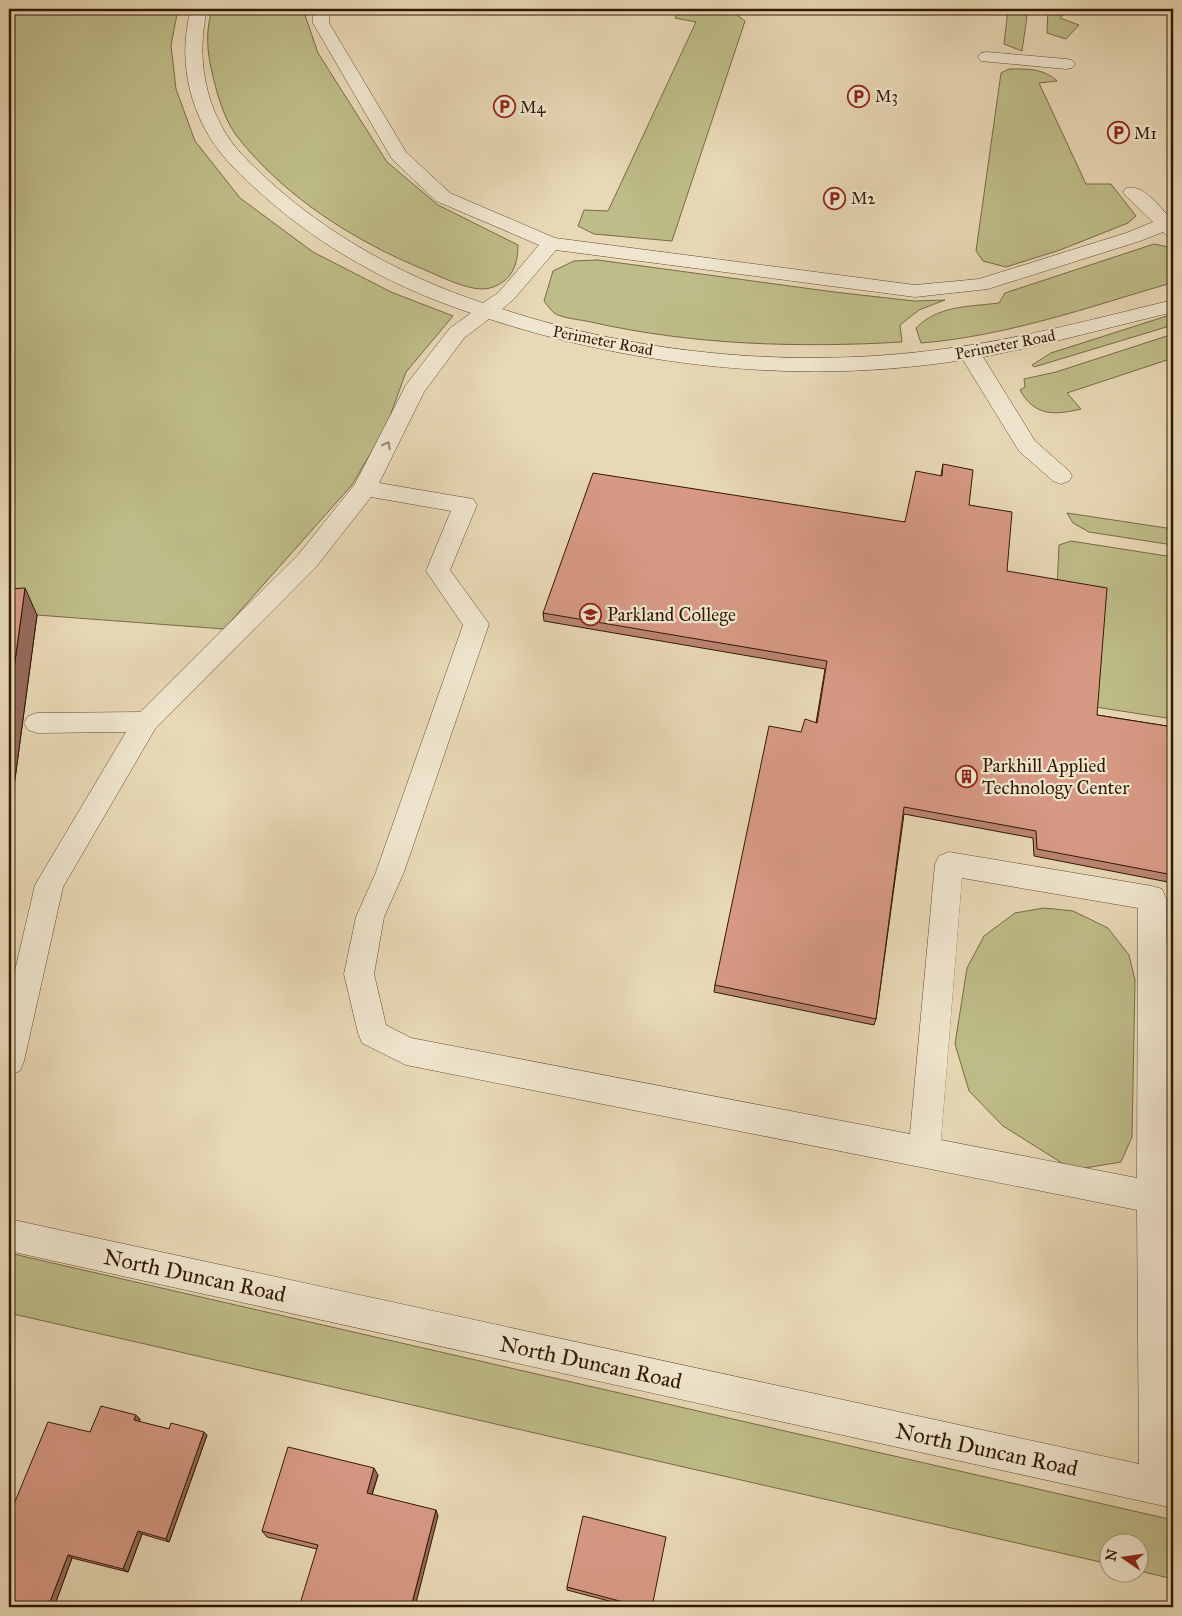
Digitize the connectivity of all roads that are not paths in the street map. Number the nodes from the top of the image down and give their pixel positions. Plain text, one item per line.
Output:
1 (199, 9) edge
2 (321, 9) edge
3 (987, 57) dead end
4 (1066, 64) dead end
5 (1133, 192) dead end
6 (1171, 226) edge
7 (551, 242) junction
8 (1173, 306) edge
9 (484, 311) junction
10 (969, 352) junction
11 (1061, 476) dead end
12 (365, 488) junction
13 (37, 722) dead end
14 (146, 722) junction
15 (18, 979) edge
16 (9, 1061) edge
17 (924, 1152) junction
18 (1153, 1197) junction
19 (9, 1234) edge
20 (1166, 1488) edge

1 - 9 street, Perimeter Road
2 - 7 street
3 - 4 street
5 - 6 street
6 - 7 street
7 - 9 street
8 - 10 street, Perimeter Road
9 - 10 street, Perimeter Road
12 -> 9 street
10 - 11 street
12 - 14 street
12 - 17 street
13 - 14 street
14 - 15 street
15 - 16 street
17 - 18 street
17 - 18 street
18 - 20 street
19 - 20 street, North Duncan Road

